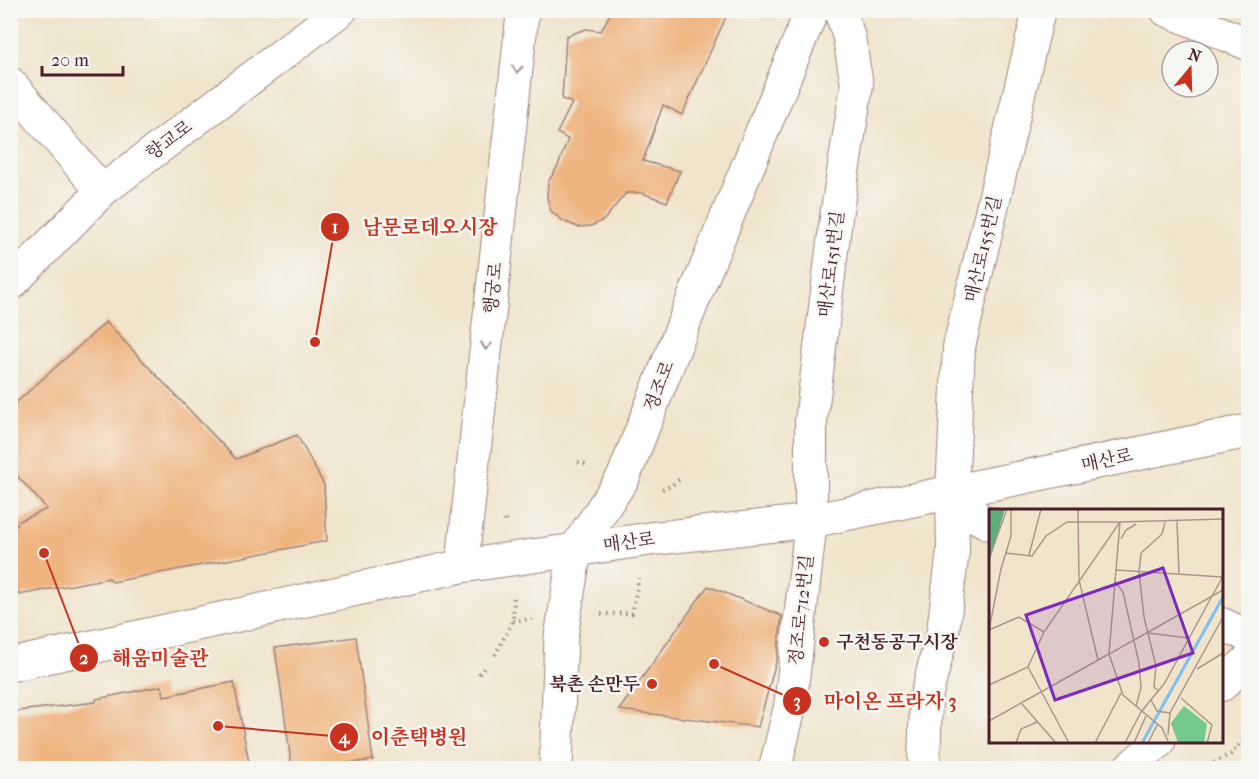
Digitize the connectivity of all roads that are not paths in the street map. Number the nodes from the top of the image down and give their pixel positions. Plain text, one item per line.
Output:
1 (341, 10) edge
2 (523, 10) edge
3 (812, 10) edge
4 (840, 10) edge
5 (1039, 10) edge
6 (1166, 10) edge
7 (1248, 44) edge
8 (10, 83) edge
9 (102, 191) junction
10 (10, 285) edge
11 (1248, 431) edge
12 (952, 492) junction
13 (811, 521) junction
14 (989, 524) edge
15 (574, 550) junction
16 (462, 566) junction
17 (1223, 625) edge
18 (1248, 636) edge
19 (1248, 660) edge
20 (10, 665) edge
21 (1223, 683) edge
22 (1157, 743) edge
23 (556, 768) edge
24 (775, 768) edge
25 (924, 768) edge
26 (1129, 768) edge

1 - 9 street, 향교로
2 -> 16 street, 행궁로
3 - 15 main road, 정조로
4 - 13 street, 매산로151번길
5 - 12 street, 매산로155번길
6 - 7 street
8 - 9 street
9 - 10 street, 향교로
11 - 12 main road, 매산로
12 - 13 main road, 매산로
12 - 14 street
12 - 25 street, 매산로155번길
13 - 15 main road, 매산로
13 - 24 street, 정조로712번길
15 - 16 main road, 매산로
15 - 23 main road, 정조로
16 - 20 main road, 매산로
17 - 18 street
19 - 21 street
22 - 26 street

